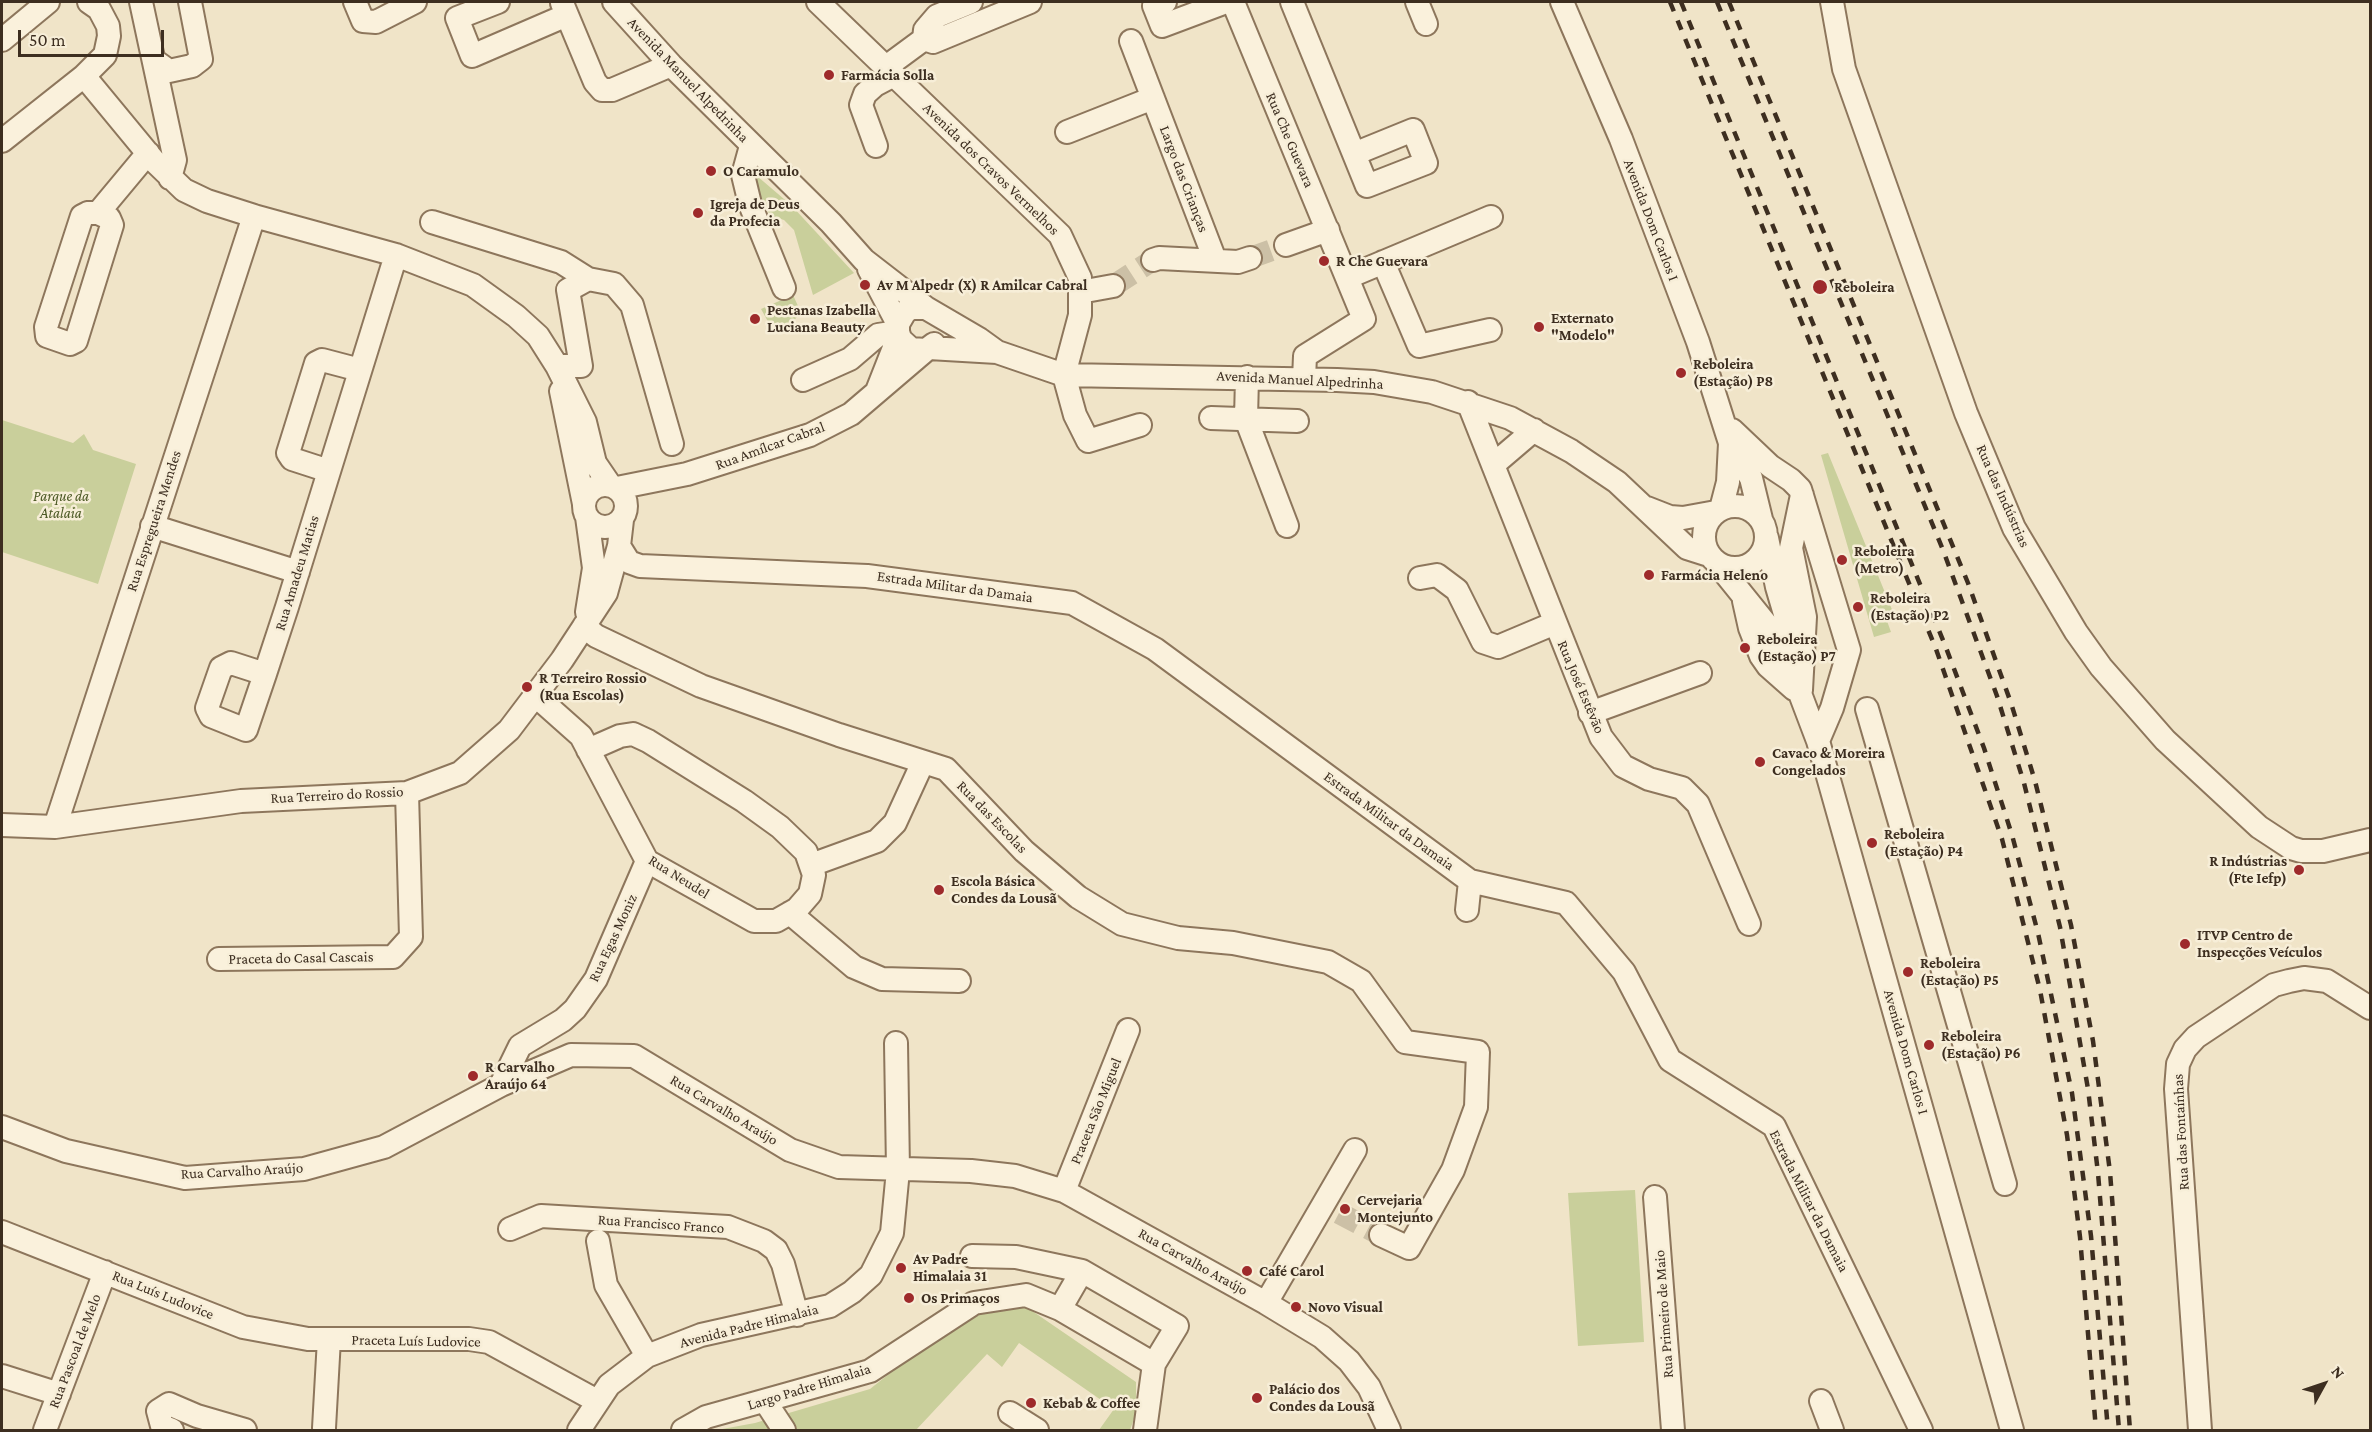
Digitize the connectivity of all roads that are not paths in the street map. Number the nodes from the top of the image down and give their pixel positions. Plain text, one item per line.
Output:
1 (48, 2) edge
2 (92, 2) edge
3 (141, 2) edge
4 (190, 2) edge
5 (355, 2) edge
6 (415, 2) edge
7 (498, 2) edge
8 (614, 2) edge
9 (818, 2) edge
10 (971, 2) edge
11 (1030, 2) edge
12 (1165, 2) edge
13 (1226, 2) edge
14 (1233, 2) edge
15 (1292, 2) edge
16 (1417, 2) edge
17 (1562, 2) edge
18 (1572, 2) edge
19 (1832, 2) edge
20 (564, 8) edge
21 (1426, 24) dead end
22 (1574, 27) junction
23 (924, 39) junction
24 (2, 40) edge
25 (1131, 41) dead end
26 (155, 61) junction
27 (671, 65) junction
28 (890, 71) junction
29 (84, 75) junction
30 (1153, 98) junction
31 (1067, 132) dead end
32 (2, 141) edge
33 (751, 146) junction
34 (876, 146) dead end
35 (148, 153) junction
36 (1354, 154) dead end
37 (170, 178) junction
38 (98, 213) junction
39 (254, 216) junction
40 (1491, 217) dead end
41 (432, 222) dead end
42 (1328, 230) junction
43 (1286, 245) tunnel mouth
44 (396, 255) junction
45 (1250, 258) tunnel mouth
46 (864, 260) junction
47 (1153, 260) tunnel mouth
48 (1215, 260) junction
49 (1383, 262) junction
50 (1348, 277) junction
51 (588, 279) junction
52 (1113, 286) tunnel mouth
53 (784, 288) dead end
54 (1080, 292) junction
55 (929, 310) junction
56 (1490, 330) dead end
57 (898, 331) junction
58 (927, 349) junction
59 (997, 352) junction
60 (557, 366) junction
61 (360, 370) junction
62 (1064, 375) junction
63 (1247, 377) junction
64 (1304, 379) junction
65 (803, 380) dead end
66 (877, 391) junction
67 (1468, 402) junction
68 (1211, 418) dead end
69 (1246, 419) junction
70 (1297, 421) dead end
71 (1140, 425) dead end
72 (1534, 430) junction
73 (1727, 432) junction
74 (672, 444) dead end
75 (1492, 465) junction
76 (329, 471) junction
77 (687, 474) junction
78 (613, 487) junction
79 (1802, 495) junction
80 (1646, 507) junction
81 (586, 510) junction
82 (1718, 511) junction
83 (623, 517) junction
84 (1795, 525) junction
85 (152, 526) junction
86 (1287, 526) dead end
87 (1764, 527) junction
88 (1816, 540) junction
89 (619, 546) junction
90 (1713, 559) junction
91 (298, 572) junction
92 (1420, 579) dead end
93 (1555, 623) junction
94 (584, 626) junction
95 (1700, 673) dead end
96 (265, 674) junction
97 (1797, 685) junction
98 (536, 696) junction
99 (1867, 709) dead end
100 (1590, 713) junction
101 (1818, 741) junction
102 (588, 750) junction
103 (923, 762) junction
104 (407, 793) junction
105 (2, 815) edge
106 (2, 825) edge
107 (55, 827) junction
108 (2364, 843) edge
109 (647, 861) junction
110 (811, 864) junction
111 (1470, 880) junction
112 (1467, 910) dead end
113 (790, 913) junction
114 (1749, 924) dead end
115 (219, 959) dead end
116 (958, 981) dead end
117 (2370, 1008) edge
118 (1128, 1030) dead end
119 (896, 1043) dead end
120 (501, 1085) junction
121 (2, 1127) edge
122 (1355, 1150) dead end
123 (898, 1170) junction
124 (2006, 1184) dead end
125 (1064, 1191) junction
126 (1655, 1197) dead end
127 (510, 1229) dead end
128 (2, 1232) edge
129 (1382, 1234) tunnel mouth
130 (598, 1240) dead end
131 (972, 1256) dead end
132 (1082, 1271) junction
133 (105, 1272) junction
134 (1266, 1303) junction
135 (1060, 1309) junction
136 (796, 1316) junction
137 (329, 1339) junction
138 (647, 1356) junction
139 (1154, 1364) junction
140 (2, 1376) edge
141 (58, 1394) junction
142 (597, 1401) junction
143 (765, 1401) junction
144 (1821, 1401) dead end
145 (1010, 1413) dead end
146 (325, 1430) edge
147 (45, 1431) edge
148 (172, 1431) edge
149 (245, 1431) edge
150 (579, 1431) edge
151 (683, 1431) edge
152 (784, 1431) edge
153 (1037, 1431) edge
154 (1145, 1431) edge
155 (1389, 1431) edge
156 (1673, 1431) edge
157 (1832, 1431) edge
158 (1921, 1431) edge
159 (2012, 1431) edge
160 (2200, 1431) edge

1 - 24 street
2 - 29 street
3 - 26 street
4 - 26 street
5 - 6 street
7 - 20 street
8 - 27 street, Avenida Manuel Alpedrinha
9 - 28 street, Avenida dos Cravos Vermelhos
10 - 23 street
11 - 23 street
12 - 13 street
14 - 42 street, Rua Che Guevara
15 - 36 street
16 - 21 street
17 - 22 street, Avenida Dom Carlos I
18 - 22 street
19 - 108 street, Rua das Indústrias
20 - 27 street
22 - 73 street, Avenida Dom Carlos I
23 - 28 street
25 - 30 street, Largo das Crianças
26 - 37 street
27 - 33 street, Avenida Manuel Alpedrinha
28 - 34 street
28 - 54 street, Avenida dos Cravos Vermelhos
29 - 32 street
29 - 35 street
30 - 31 street
30 - 48 street, Largo das Crianças
33 - 46 street, Avenida Manuel Alpedrinha
33 - 53 street
35 - 37 street
35 - 38 street
37 - 39 street
38 - 38 street
39 - 44 street
39 - 85 street, Rua Espregueira Mendes
40 - 49 street
41 - 51 street
42 - 43 street
42 - 50 street, Rua Che Guevara
44 - 60 street
44 - 61 street, Rua Amadeu Matias
45 - 48 street
46 - 55 street, Avenida Manuel Alpedrinha
46 - 57 street, Avenida Manuel Alpedrinha
47 - 48 street
49 - 50 street
49 - 56 street
50 - 64 street, Rua Che Guevara
51 - 60 street
51 - 74 street
52 - 54 street
54 - 62 street, Avenida dos Cravos Vermelhos
55 - 57 street
55 - 58 street
55 - 59 street, Avenida Manuel Alpedrinha
57 - 58 street, Avenida Manuel Alpedrinha
57 - 65 street
57 - 66 street, Rua Amílcar Cabral
58 - 59 street, Avenida Manuel Alpedrinha
58 - 66 street, Rua Amílcar Cabral
59 - 62 street, Avenida Manuel Alpedrinha
60 - 78 street
60 - 81 street
61 - 76 street, Rua Amadeu Matias
61 - 76 street
62 - 63 street, Avenida Manuel Alpedrinha
62 - 71 street
63 - 64 street, Avenida Manuel Alpedrinha
63 - 69 street
64 - 67 street, Avenida Manuel Alpedrinha
66 - 77 street, Rua Amílcar Cabral
67 - 72 street, Avenida Manuel Alpedrinha
67 - 75 street, Rua José Estêvão
68 - 69 street
69 - 70 street
69 - 86 street
72 - 75 street
72 - 80 street, Avenida Manuel Alpedrinha
73 - 79 street
73 - 82 street, Avenida Dom Carlos I
73 - 87 street, Avenida Dom Carlos I
75 - 93 street, Rua José Estêvão
76 - 91 street, Rua Amadeu Matias
77 - 78 street, Rua Amílcar Cabral
77 - 83 street, Rua Amílcar Cabral
78 - 81 street
78 - 83 street
79 - 84 street
79 - 88 street
80 - 82 street, Avenida Manuel Alpedrinha
80 - 90 street, Avenida Manuel Alpedrinha
81 - 83 street
81 - 94 street
82 - 87 street
82 - 90 street
83 - 89 street, Rua Terreiro do Rossio
84 - 87 street
84 - 88 street
84 - 97 street
85 - 91 street
85 - 107 street, Rua Espregueira Mendes
87 - 90 street
87 - 97 street, Avenida Dom Carlos I
88 - 101 street
89 - 94 street, Rua Terreiro do Rossio
89 - 111 street, Estrada Militar da Damaia
90 - 97 street
91 - 96 street, Rua Amadeu Matias
92 - 93 street
93 - 100 street, Rua José Estêvão
94 - 98 street, Rua Terreiro do Rossio
94 - 103 street, Rua das Escolas
95 - 100 street
96 - 96 street, Rua Amadeu Matias
97 - 101 street, Avenida Dom Carlos I
98 - 102 street, Rua Neudel
98 - 104 street, Rua Terreiro do Rossio
99 - 124 street
100 - 114 street, Rua José Estêvão
101 - 159 street, Avenida Dom Carlos I
102 - 109 street, Rua Neudel
102 - 110 street
103 - 110 street
103 - 129 street, Rua das Escolas
104 - 107 street, Rua Terreiro do Rossio
104 - 115 street, Praceta do Casal Cascais
105 - 107 street, Rua Terreiro do Rossio
106 - 107 street, Rua Terreiro do Rossio
109 - 113 street, Rua Neudel
109 - 120 street, Rua Egas Moniz
110 - 113 street, Rua Neudel
111 - 112 street
111 - 158 street, Estrada Militar da Damaia
113 - 116 street
117 - 160 street, Rua das Fontaínhas
118 - 125 street, Praceta São Miguel
119 - 123 street, Avenida Padre Himalaia
120 - 121 street, Rua Carvalho Araújo
120 - 123 street, Rua Carvalho Araújo
122 - 134 street
123 - 125 street, Rua Carvalho Araújo
123 - 136 street, Avenida Padre Himalaia
125 - 134 street, Rua Carvalho Araújo
126 - 156 street, Rua Primeiro de Maio
127 - 136 street, Rua Francisco Franco
128 - 133 street, Rua Luís Ludovice
130 - 138 street
131 - 132 street
132 - 135 street
132 - 139 street
133 - 137 street, Rua Luís Ludovice
133 - 141 street, Rua Pascoal de Melo
134 - 155 street, Rua Carvalho Araújo
135 - 139 street, Largo Padre Himalaia
135 - 143 street, Largo Padre Himalaia
136 - 138 street, Avenida Padre Himalaia
137 - 142 street, Praceta Luís Ludovice
137 - 146 street
138 - 142 street, Avenida Padre Himalaia
139 - 154 street
140 - 141 street
141 - 147 street, Rua Pascoal de Melo
142 - 150 street, Avenida Padre Himalaia
143 - 151 street, Largo Padre Himalaia
143 - 152 street
144 - 157 street
145 - 153 street
148 - 149 street

